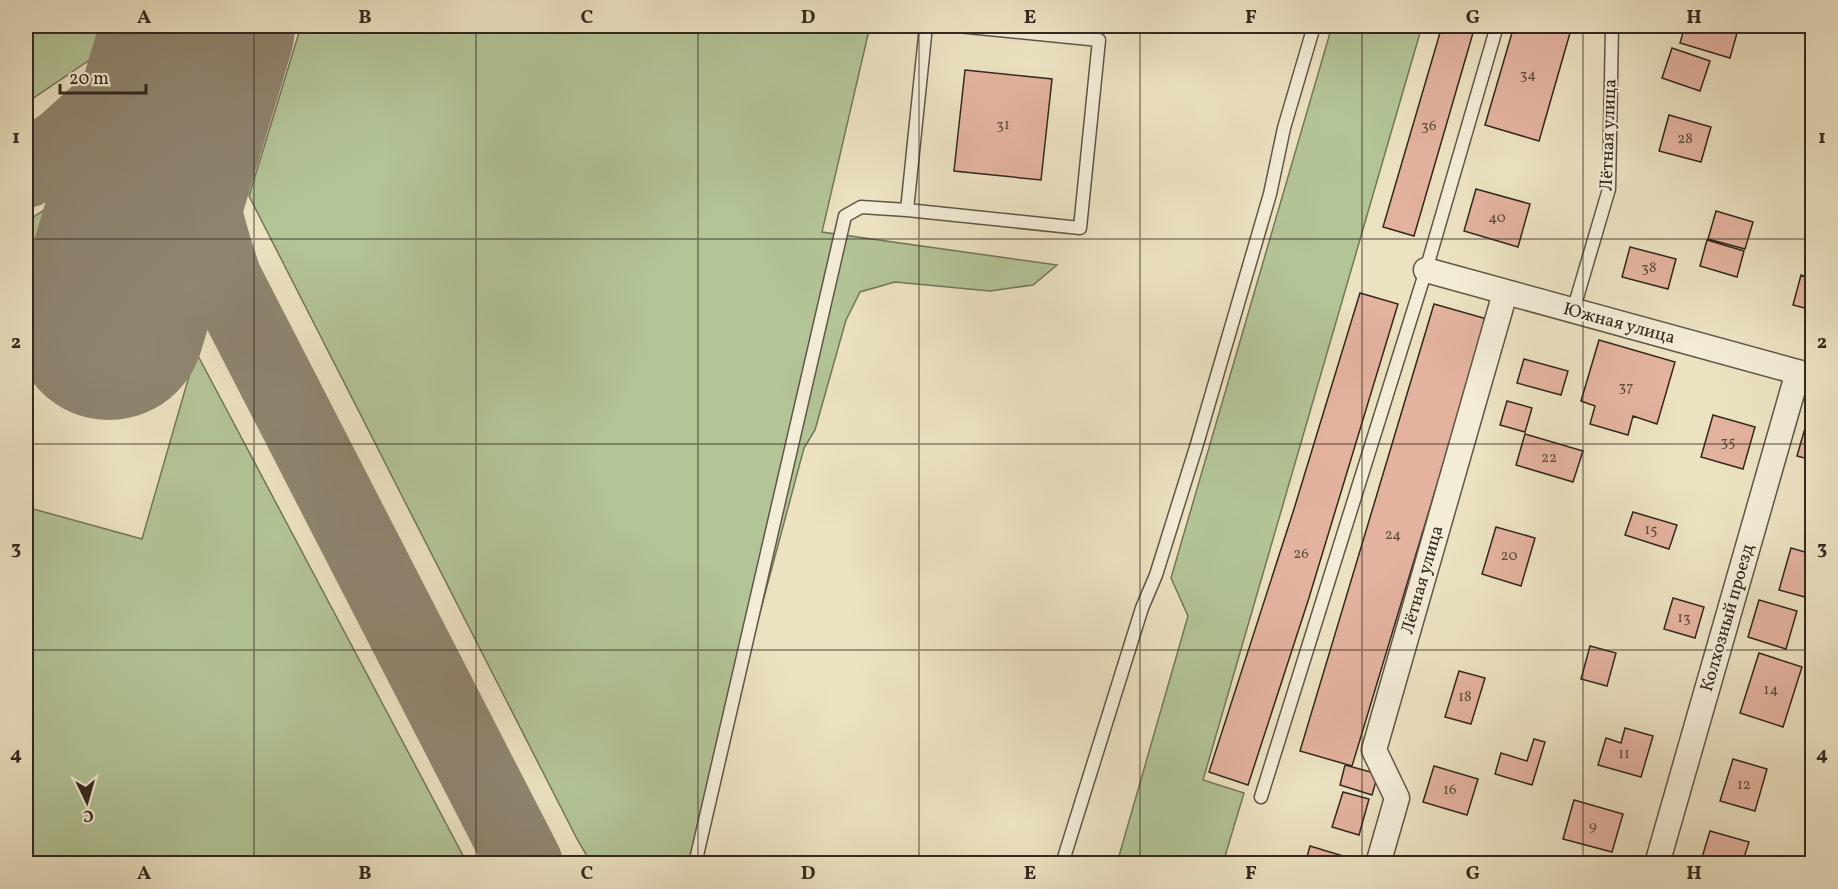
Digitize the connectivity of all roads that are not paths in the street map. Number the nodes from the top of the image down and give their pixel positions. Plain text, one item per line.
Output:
1 (927, 26) edge
2 (958, 26) edge
3 (1314, 26) edge
4 (1497, 26) edge
5 (1612, 26) edge
6 (907, 210) junction
7 (1426, 270) junction
8 (1505, 293) junction
9 (1573, 312) junction
10 (1805, 374) edge
11 (1261, 797) dead end
12 (695, 864) edge
13 (1062, 864) edge
14 (1378, 864) edge
15 (1657, 864) edge

1 - 6 lane
2 - 6 lane
3 - 13 lane
4 - 7 lane
5 - 9 lane, Лётная улица
6 - 12 lane
7 - 8 street, Южная улица
7 - 11 lane
8 - 9 street, Южная улица
8 - 14 street, Лётная улица
9 - 10 street, Южная улица
10 - 15 street, Колхозный проезд

